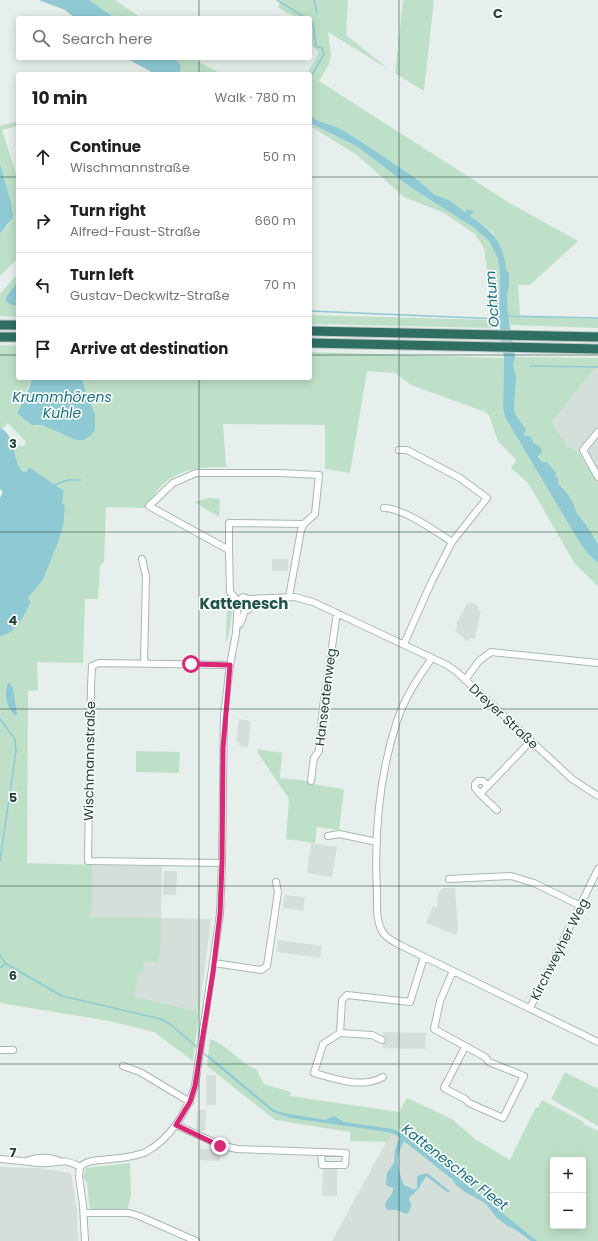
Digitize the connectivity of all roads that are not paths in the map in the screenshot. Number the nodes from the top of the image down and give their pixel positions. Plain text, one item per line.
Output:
1 (0, 325) edge
2 (16, 325) edge
3 (312, 331) edge
4 (0, 337) edge
5 (16, 337) edge
6 (598, 337) edge
7 (312, 343) edge
8 (598, 349) edge
9 (598, 432) edge
10 (399, 450) dead end
11 (598, 477) edge
12 (384, 508) dead end
13 (304, 524) junction
14 (452, 542) junction
15 (229, 550) junction
16 (142, 558) dead end
17 (289, 596) junction
18 (238, 601) junction
19 (250, 602) junction
20 (238, 608) junction
21 (244, 611) junction
22 (337, 613) junction
23 (236, 633) junction
24 (404, 644) junction
25 (432, 658) junction
26 (144, 663) junction
27 (598, 663) edge
28 (230, 665) junction
29 (465, 680) junction
30 (531, 741) junction
31 (311, 781) dead end
32 (488, 786) junction
33 (480, 794) junction
34 (598, 796) edge
35 (497, 810) dead end
36 (328, 836) dead end
37 (376, 842) junction
38 (222, 863) junction
39 (598, 870) edge
40 (449, 879) dead end
41 (276, 882) dead end
42 (581, 906) junction
43 (424, 957) junction
44 (214, 963) junction
45 (453, 971) junction
46 (530, 1008) junction
47 (340, 1033) junction
48 (382, 1040) dead end
49 (598, 1042) edge
50 (465, 1047) junction
51 (0, 1050) edge
52 (13, 1050) dead end
53 (123, 1066) dead end
54 (383, 1077) dead end
55 (190, 1102) junction
56 (176, 1125) junction
57 (321, 1152) dead end
58 (0, 1160) edge
59 (80, 1167) junction
60 (84, 1213) junction
61 (86, 1241) edge
62 (196, 1241) edge

1 - 2 highway
3 - 6 highway
4 - 5 highway
7 - 8 highway
9 - 11 street
10 - 14 street
12 - 14 street
13 - 15 street
13 - 15 street
13 - 17 street
14 - 24 street
15 - 18 street
16 - 26 street
17 - 19 street, Dreyer Straße
17 - 22 street, Dreyer Straße
18 - 19 street
18 - 20 street
19 - 21 street
20 - 21 street
20 - 23 street
21 - 23 street
22 - 24 street, Dreyer Straße
22 - 31 street, Hanseatenweg
23 - 28 street
24 - 25 street, Dreyer Straße
25 - 29 street, Dreyer Straße
25 - 37 street
26 - 28 street, Wischmannstraße
26 - 38 street, Wischmannstraße
27 - 29 street
28 - 38 street
29 - 30 street, Dreyer Straße
30 - 32 street
30 - 34 street, Dreyer Straße
32 - 33 street
32 - 33 street
33 - 35 street
36 - 37 street
37 - 43 street
38 - 44 street
39 - 42 street, Kirchweyher Weg
40 - 42 street
41 - 44 street
42 - 46 street, Kirchweyher Weg
43 - 45 street
43 - 47 street
44 - 55 street
45 - 46 street
45 - 50 street
46 - 49 street
47 - 48 street
47 - 54 street
50 - 50 street
51 - 52 street
53 - 55 street
55 - 56 street
56 - 57 street
56 - 59 street
58 - 59 street
59 - 60 street
60 - 61 street
60 - 62 street

